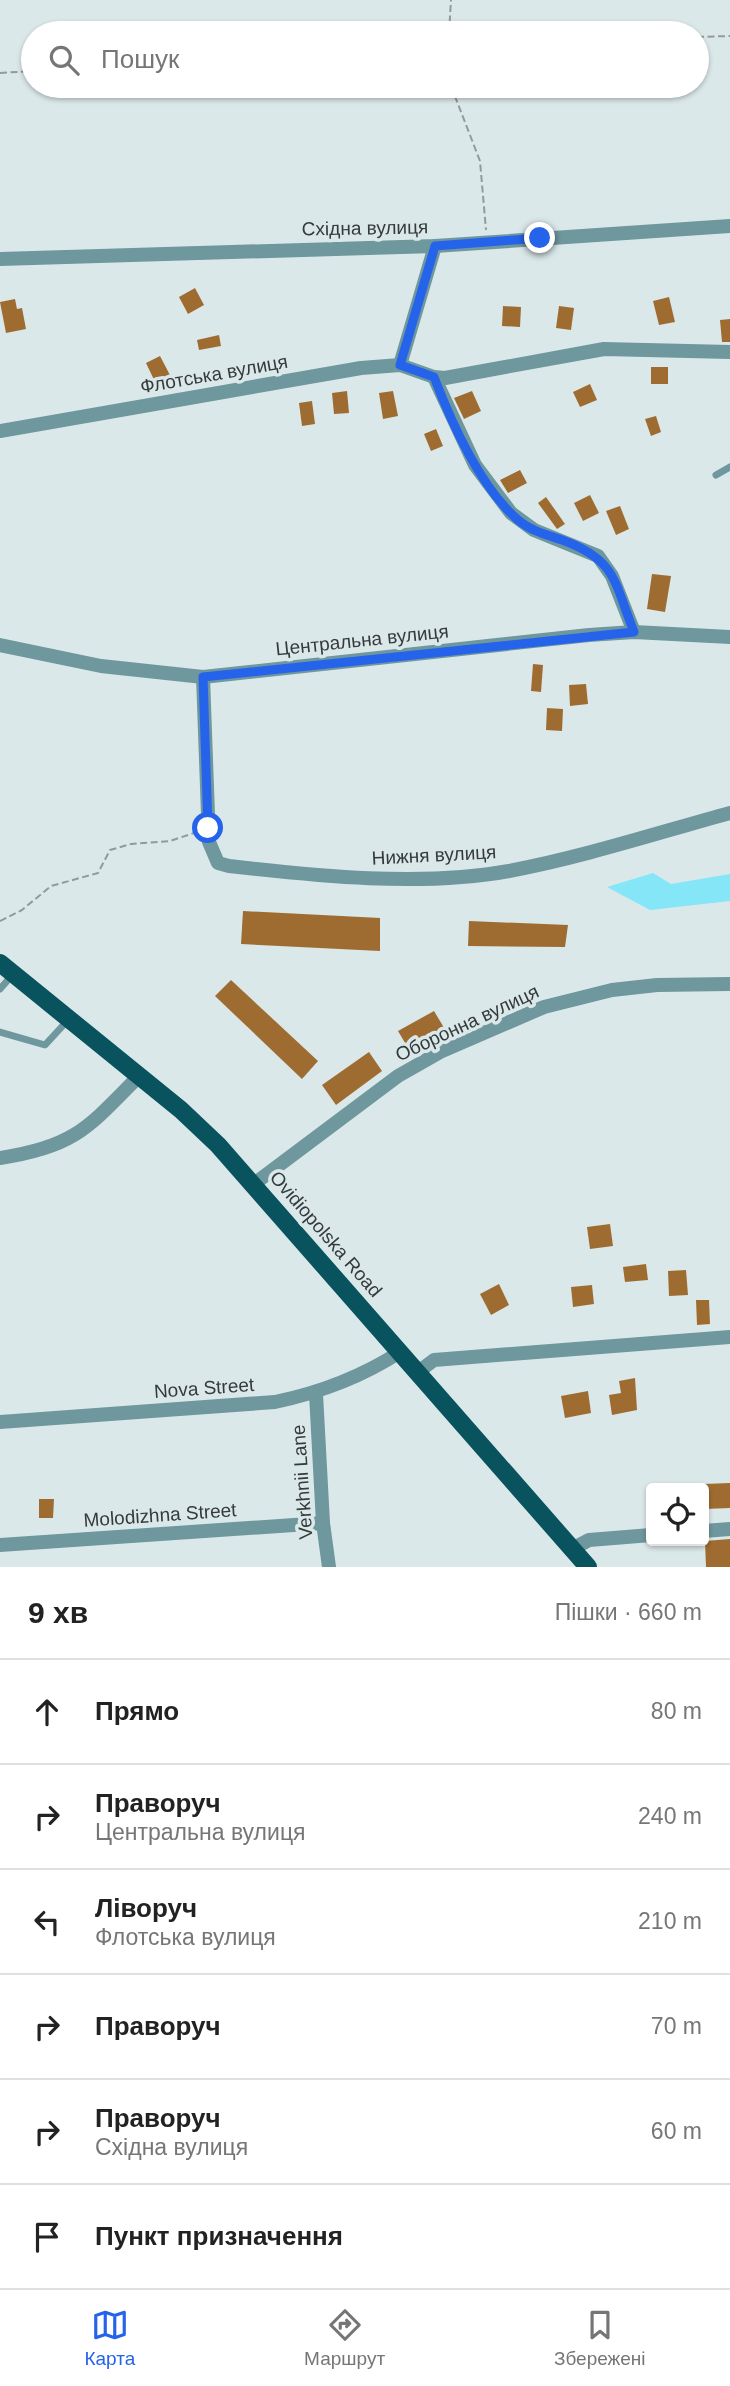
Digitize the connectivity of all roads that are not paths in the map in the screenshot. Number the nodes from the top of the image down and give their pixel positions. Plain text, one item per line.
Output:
1 (730, 226) edge
2 (435, 246) junction
3 (0, 259) edge
4 (730, 352) edge
5 (400, 365) junction
6 (434, 377) junction
7 (0, 431) edge
8 (730, 467) edge
9 (716, 475) dead end
10 (634, 632) junction
11 (730, 637) edge
12 (0, 645) edge
13 (203, 677) junction
14 (730, 813) edge
15 (7, 968) edge
16 (730, 984) edge
17 (0, 989) edge
18 (69, 1019) junction
19 (0, 1032) edge
20 (139, 1076) junction
21 (0, 1158) edge
22 (254, 1184) junction
23 (730, 1337) edge
24 (400, 1352) junction
25 (418, 1372) junction
26 (316, 1394) junction
27 (0, 1422) edge
28 (323, 1523) junction
29 (730, 1529) edge
30 (709, 1531) edge
31 (646, 1535) edge
32 (0, 1545) edge
33 (572, 1549) junction
34 (329, 1567) edge
35 (588, 1567) edge

1 - 2 street, Східна вулиця
2 - 3 street, Східна вулиця
2 - 5 street
4 - 6 street, Флотська вулиця
5 - 6 street, Флотська вулиця
5 - 7 street, Флотська вулиця
6 - 10 street
8 - 9 lane
10 - 11 street, Центральна вулиця
10 - 13 street, Центральна вулиця
12 - 13 street, Центральна вулиця
13 - 14 street, Нижня вулиця
15 - 17 lane
15 - 18 main road, Ovidiopolska Road
16 - 22 street, Оборонна вулиця
18 - 19 lane
18 - 20 main road, Ovidiopolska Road
20 - 21 street
20 - 22 main road, Ovidiopolska Road
22 - 24 main road, Ovidiopolska Road
23 - 25 street
24 - 25 main road, Ovidiopolska Road
24 - 26 street, Nova Street
25 - 33 main road, Ovidiopolska Road
26 - 27 street, Nova Street
26 - 28 street, Verkhnii Lane
28 - 32 street, Molodizhna Street
28 - 34 street, Verkhnii Lane
29 - 30 street
31 - 33 street
33 - 35 main road, Ovidiopolska Road

